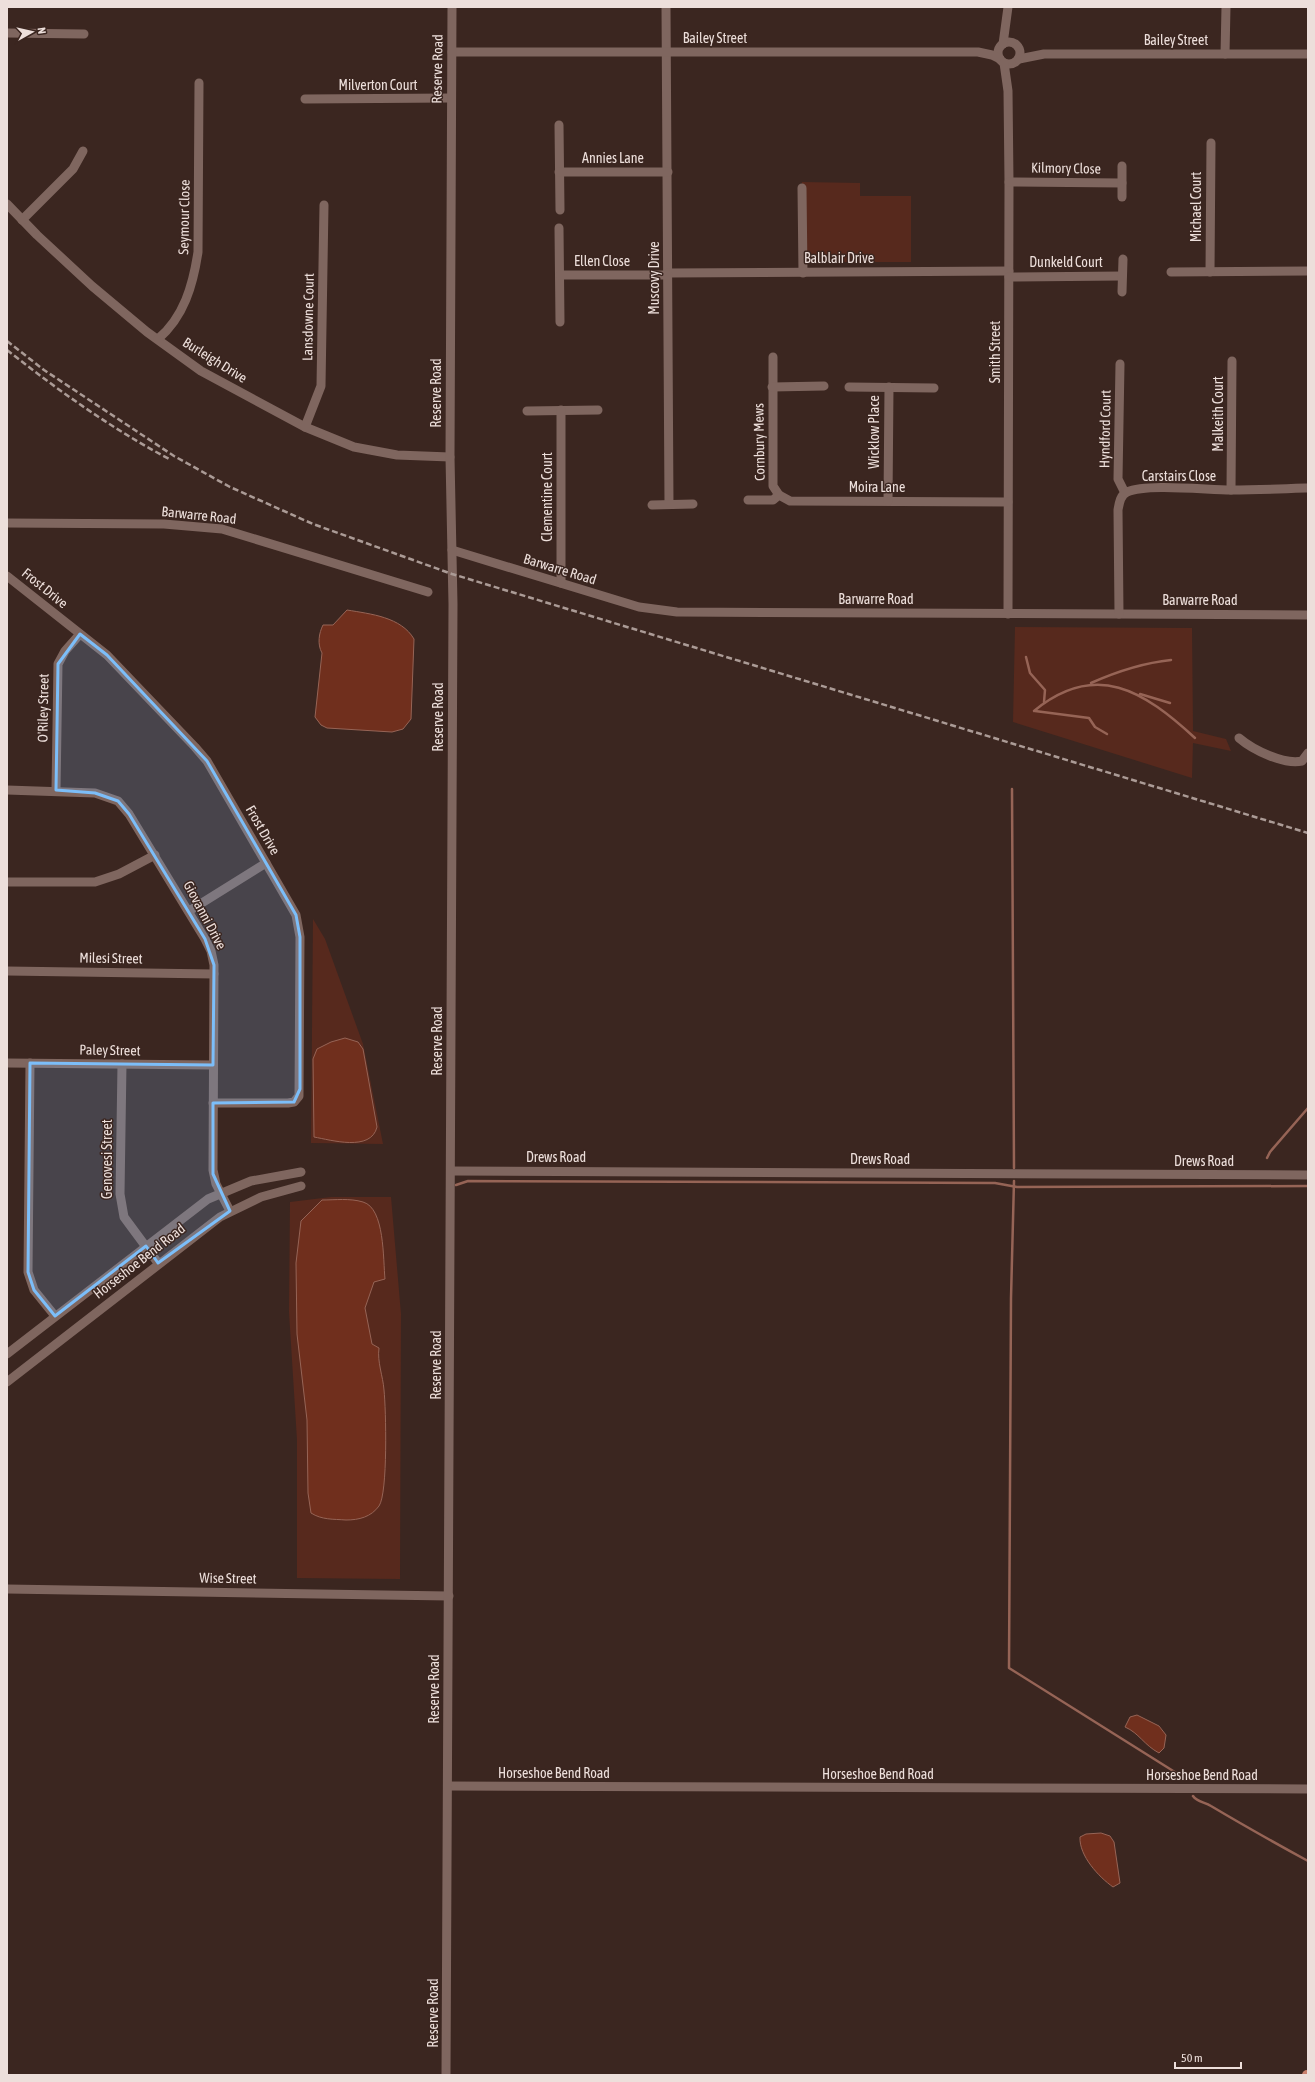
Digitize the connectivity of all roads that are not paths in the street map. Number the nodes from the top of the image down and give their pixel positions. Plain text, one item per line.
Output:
1 (452, 7) edge
2 (666, 7) edge
3 (1226, 7) edge
4 (1008, 11) edge
5 (7, 33) edge
6 (84, 34) dead end
7 (1001, 45) junction
8 (1018, 46) junction
9 (452, 52) junction
10 (666, 52) junction
11 (978, 52) junction
12 (1044, 54) junction
13 (1226, 54) junction
14 (1308, 54) edge
15 (1002, 61) junction
16 (1017, 61) junction
17 (199, 83) dead end
18 (1008, 91) junction
19 (451, 98) junction
20 (305, 99) dead end
21 (559, 126) dead end
22 (1210, 143) dead end
23 (83, 151) dead end
24 (1122, 166) dead end
25 (559, 172) junction
26 (668, 172) junction
27 (1009, 182) junction
28 (1122, 183) junction
29 (802, 188) dead end
30 (1122, 197) dead end
31 (7, 204) edge
32 (324, 205) dead end
33 (560, 210) dead end
34 (22, 220) junction
35 (560, 228) dead end
36 (1123, 259) dead end
37 (1308, 271) edge
38 (1171, 272) dead end
39 (1210, 272) junction
40 (803, 273) junction
41 (668, 274) junction
42 (1009, 274) junction
43 (560, 275) junction
44 (1122, 276) junction
45 (1122, 292) dead end
46 (560, 322) dead end
47 (158, 339) junction
48 (773, 357) dead end
49 (1232, 361) dead end
50 (1120, 364) dead end
51 (824, 386) dead end
52 (772, 387) junction
53 (849, 387) dead end
54 (888, 387) junction
55 (934, 388) dead end
56 (561, 410) junction
57 (598, 410) dead end
58 (527, 411) dead end
59 (305, 427) junction
60 (450, 457) junction
61 (1308, 488) edge
62 (1231, 490) junction
63 (1125, 493) junction
64 (779, 495) junction
65 (748, 500) dead end
66 (888, 501) junction
67 (1008, 502) junction
68 (669, 504) junction
69 (693, 504) dead end
70 (652, 505) dead end
71 (7, 523) edge
72 (452, 550) junction
73 (7, 576) edge
74 (561, 584) junction
75 (428, 592) dead end
76 (1008, 614) junction
77 (1119, 614) junction
78 (1308, 615) edge
79 (80, 634) junction
80 (1240, 738) dead end
81 (1308, 753) edge
82 (7, 790) edge
83 (56, 790) junction
84 (155, 855) junction
85 (266, 863) junction
86 (7, 882) edge
87 (189, 911) junction
88 (7, 971) edge
89 (214, 974) junction
90 (7, 1063) edge
91 (30, 1064) junction
92 (122, 1064) junction
93 (213, 1065) junction
94 (213, 1103) junction
95 (451, 1171) junction
96 (301, 1172) dead end
97 (1308, 1175) edge
98 (301, 1186) dead end
99 (220, 1193) junction
100 (230, 1211) junction
101 (146, 1246) junction
102 (158, 1263) junction
103 (55, 1316) junction
104 (7, 1354) edge
105 (7, 1382) edge
106 (7, 1589) edge
107 (449, 1596) junction
108 (448, 1786) junction
109 (1308, 1790) edge
110 (446, 2075) edge

1 - 9 street, Reserve Road
2 - 10 street, Muscovy Drive
3 - 13 street
4 - 7 street
4 - 8 street
5 - 6 street
7 - 8 street, Bailey Street
7 - 11 street, Bailey Street
7 - 15 street
8 - 12 street, Bailey Street
8 - 16 street
9 - 10 street, Bailey Street
9 - 19 street, Reserve Road
10 - 11 street, Bailey Street
10 - 26 street, Muscovy Drive
11 - 15 street, Bailey Street
12 - 13 street, Bailey Street
12 - 16 street, Bailey Street
13 - 14 street, Bailey Street
15 - 16 street, Bailey Street
15 - 18 street, Smith Street
16 - 18 street, Smith Street
17 - 47 street, Seymour Close
18 - 27 street, Smith Street
19 - 20 street, Milverton Court
19 - 60 street, Reserve Road
21 - 25 street
22 - 39 street, Michael Court
23 - 34 street
24 - 28 street
25 - 26 street, Annies Lane
25 - 33 street
26 - 41 street, Muscovy Drive
27 - 28 street, Kilmory Close
27 - 42 street, Smith Street
28 - 30 street
29 - 40 street
31 - 34 street, Burleigh Drive
32 - 59 street, Lansdowne Court
34 - 47 street, Burleigh Drive
35 - 43 street, Ellen Close
36 - 44 street, Dunkeld Court
37 - 39 street
38 - 39 street
40 - 41 street, Balblair Drive
40 - 42 street, Balblair Drive
41 - 43 street, Ellen Close
41 - 68 street, Muscovy Drive
42 - 44 street, Dunkeld Court
42 - 67 street, Smith Street
43 - 46 street, Ellen Close
44 - 45 street, Dunkeld Court
47 - 59 street, Burleigh Drive
48 - 52 street, Cornbury Mews
49 - 62 street, Malkeith Court
50 - 63 street, Hyndford Court
51 - 52 street, Cornbury Mews
52 - 64 street, Cornbury Mews
53 - 54 street, Wicklow Place
54 - 55 street, Wicklow Place
54 - 66 street, Wicklow Place
56 - 57 street
56 - 58 street
56 - 74 street, Clementine Court
59 - 60 street, Burleigh Drive
60 - 72 street, Reserve Road
61 - 62 street, Carstairs Close
62 - 63 street, Carstairs Close
63 - 77 street, Carstairs Close
64 - 65 street
64 - 66 street, Moira Lane
66 - 67 street, Moira Lane
67 - 76 street, Smith Street
68 - 69 street
68 - 70 street
71 - 75 street, Barwarre Road
72 - 74 street, Barwarre Road
72 - 95 street, Reserve Road
73 - 79 street, Frost Drive
74 - 76 street, Barwarre Road
76 - 77 street, Barwarre Road
77 - 78 street, Barwarre Road
79 - 83 street, O'Riley Street
79 - 85 street, Frost Drive
80 - 81 street
82 - 83 street, Giovanni Drive
83 - 84 street, Giovanni Drive
84 - 86 street
84 - 87 street, Giovanni Drive
85 - 87 street
85 - 94 street, Frost Drive
87 - 89 street, Giovanni Drive
88 - 89 street, Milesi Street
89 - 93 street, Giovanni Drive
90 - 91 street, Paley Street
91 - 92 street, Paley Street
91 - 103 street
92 - 93 street, Paley Street
92 - 101 street, Genovesi Street
93 - 94 street, Giovanni Drive
94 - 99 street, Giovanni Drive
95 - 97 street, Drews Road
95 - 107 street, Reserve Road
96 - 99 street, Horseshoe Bend Road
98 - 100 street, Horseshoe Bend Road
99 - 100 street, Giovanni Drive
99 - 101 street, Horseshoe Bend Road
100 - 102 street, Horseshoe Bend Road
101 - 102 street, Genovesi Street
101 - 103 street, Horseshoe Bend Road
102 - 105 street, Horseshoe Bend Road
103 - 104 street, Horseshoe Bend Road
106 - 107 street, Wise Street
107 - 108 street, Reserve Road
108 - 109 street, Horseshoe Bend Road
108 - 110 street, Reserve Road

